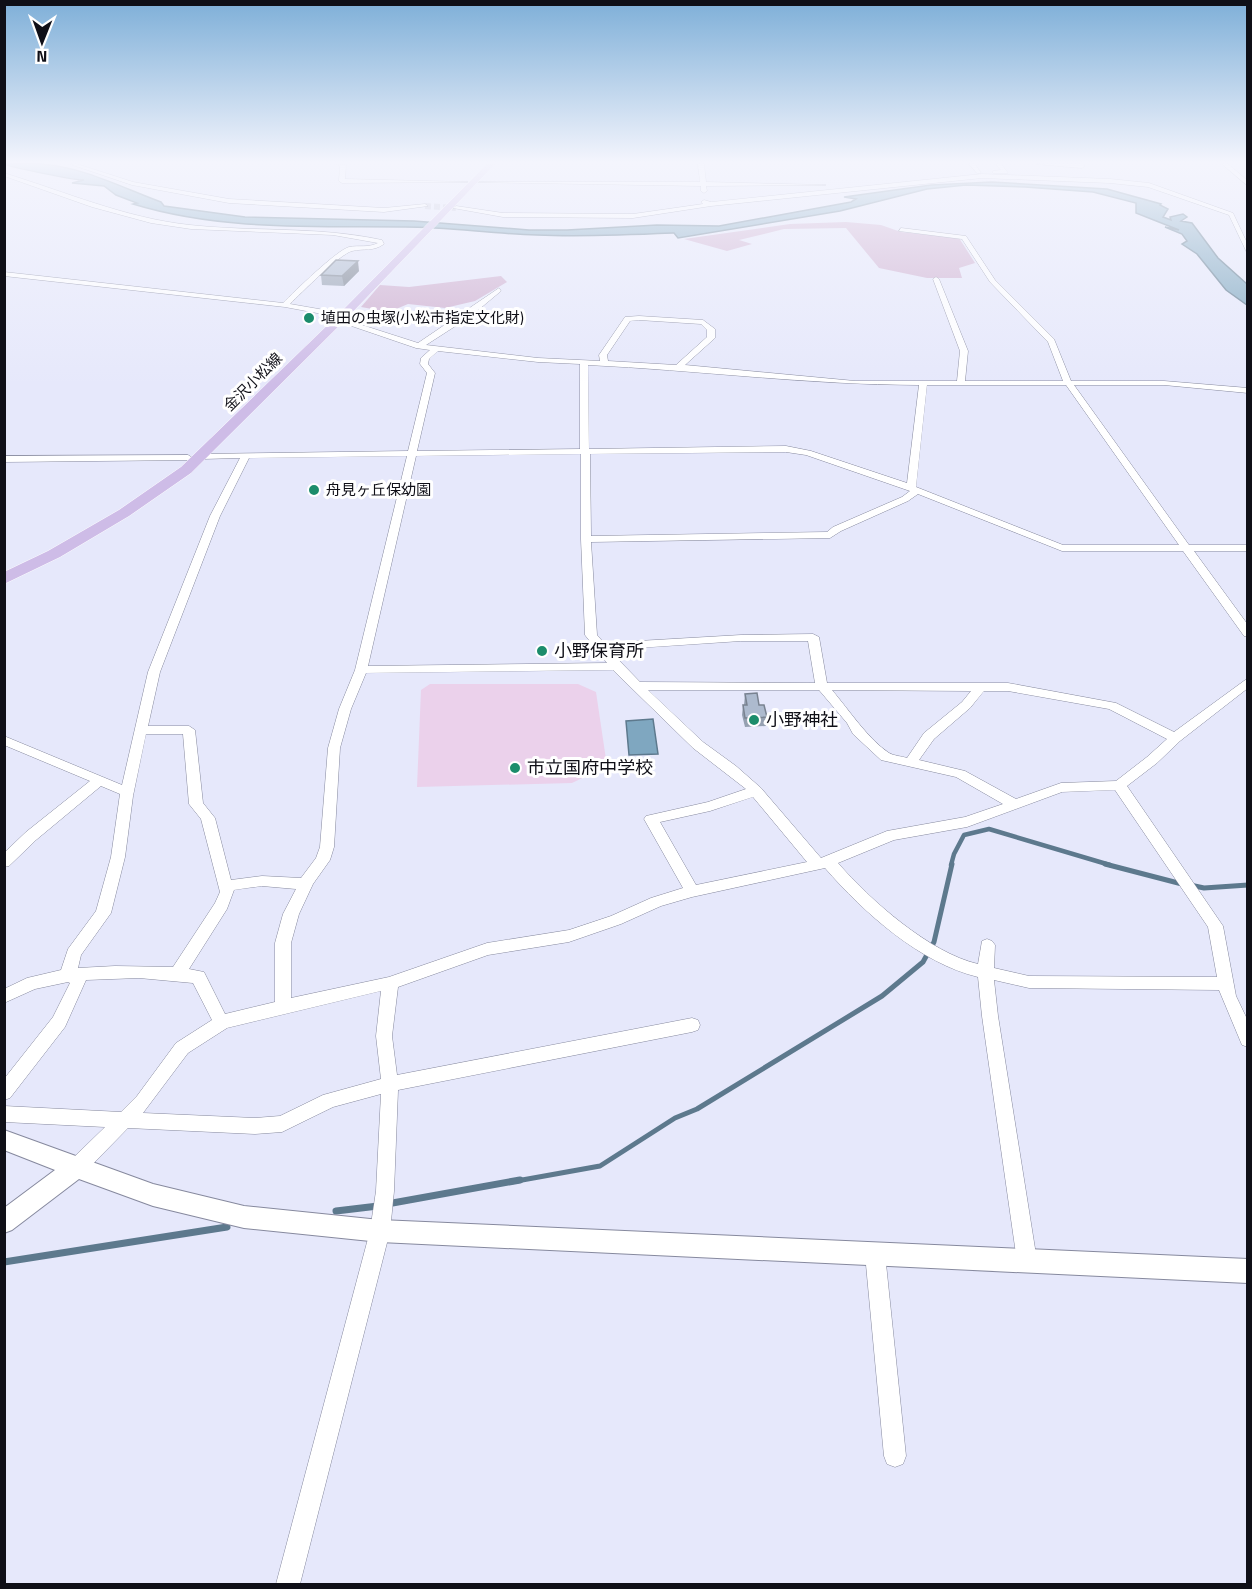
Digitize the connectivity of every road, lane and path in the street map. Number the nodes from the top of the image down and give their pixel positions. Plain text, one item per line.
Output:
1 (363, 238) edge
2 (414, 238) edge
3 (965, 238) edge
4 (1242, 238) edge
5 (1248, 253) edge
6 (4, 274) edge
7 (936, 279) dead end
8 (500, 290) dead end
9 (285, 305) junction
10 (337, 316) junction
11 (420, 346) junction
12 (436, 348) junction
13 (584, 363) junction
14 (604, 365) junction
15 (678, 367) junction
16 (923, 383) junction
17 (1068, 383) junction
18 (961, 384) junction
19 (1245, 390) edge
20 (1248, 400) edge
21 (586, 451) junction
22 (413, 452) junction
23 (246, 456) junction
24 (195, 457) junction
25 (4, 459) edge
26 (915, 489) junction
27 (586, 539) junction
28 (1187, 548) junction
29 (1248, 548) edge
30 (4, 568) edge
31 (4, 579) edge
32 (1248, 634) edge
33 (600, 647) junction
34 (616, 666) junction
35 (361, 670) junction
36 (1248, 682) edge
37 (639, 686) junction
38 (822, 686) junction
39 (981, 687) junction
40 (141, 730) junction
41 (1175, 738) junction
42 (4, 740) edge
43 (910, 763) junction
44 (99, 781) junction
45 (1119, 785) junction
46 (756, 791) junction
47 (127, 792) junction
48 (1016, 805) junction
49 (4, 862) edge
50 (823, 863) junction
51 (306, 884) junction
52 (226, 886) junction
53 (692, 891) junction
54 (987, 945) dead end
55 (985, 971) junction
56 (178, 973) junction
57 (68, 974) junction
58 (390, 983) junction
59 (1226, 984) junction
60 (4, 998) edge
61 (284, 1008) junction
62 (221, 1023) junction
63 (692, 1025) dead end
64 (1248, 1040) edge
65 (390, 1084) junction
66 (4, 1094) edge
67 (4, 1114) edge
68 (125, 1120) junction
69 (4, 1140) edge
70 (76, 1168) junction
71 (382, 1213) junction
72 (4, 1222) edge
73 (875, 1254) junction
74 (1027, 1261) junction
75 (1248, 1271) edge
76 (895, 1456) dead end
77 (288, 1584) edge

1 - 9 street
2 - 10 main road, 金沢小松線
3 - 17 street
4 - 5 street
6 - 9 street
7 - 18 street
8 - 11 street
9 - 10 street
10 - 11 street
10 - 24 main road, 金沢小松線
11 - 12 street
12 - 13 street
12 - 22 street
13 - 14 street
13 - 21 street
14 - 15 street
14 - 15 street
15 - 16 street
16 - 18 street
16 - 26 street
17 - 18 street
17 - 19 street
17 - 28 street
19 - 20 street
21 - 22 street
21 - 26 street
21 - 27 street
22 - 23 street
22 - 35 street
23 - 24 street
23 - 40 street
24 - 25 street
24 - 30 main road, 金沢小松線
24 - 31 main road, 金沢小松線
26 - 27 street
26 - 28 street
27 - 33 street
28 - 29 street
28 - 32 street
33 - 34 street
33 - 38 street
34 - 35 street
34 - 37 street
35 - 51 street
36 - 41 street
37 - 38 street
37 - 46 street
38 - 39 street
38 - 43 street
39 - 41 street
39 - 43 street
40 - 47 street
40 - 52 street
41 - 45 street
42 - 44 street
43 - 48 street
44 - 47 street
44 - 49 street
45 - 48 street
45 - 59 street
46 - 50 street
46 - 53 street
47 - 57 street
48 - 50 street
50 - 53 street
50 - 55 street
51 - 52 street
51 - 61 street
52 - 56 street
53 - 58 street
54 - 55 street
55 - 59 street
55 - 74 street
56 - 57 street
56 - 62 street
57 - 60 street
57 - 66 street
58 - 61 street
58 - 65 street
59 - 64 street
61 - 62 street
62 - 68 street
63 - 65 street
65 - 68 street
65 - 71 street
67 - 68 street
68 - 70 street
69 - 70 street
70 - 71 street
70 - 72 street
71 - 73 street
71 - 77 street
73 - 74 street
73 - 76 street
74 - 75 street

